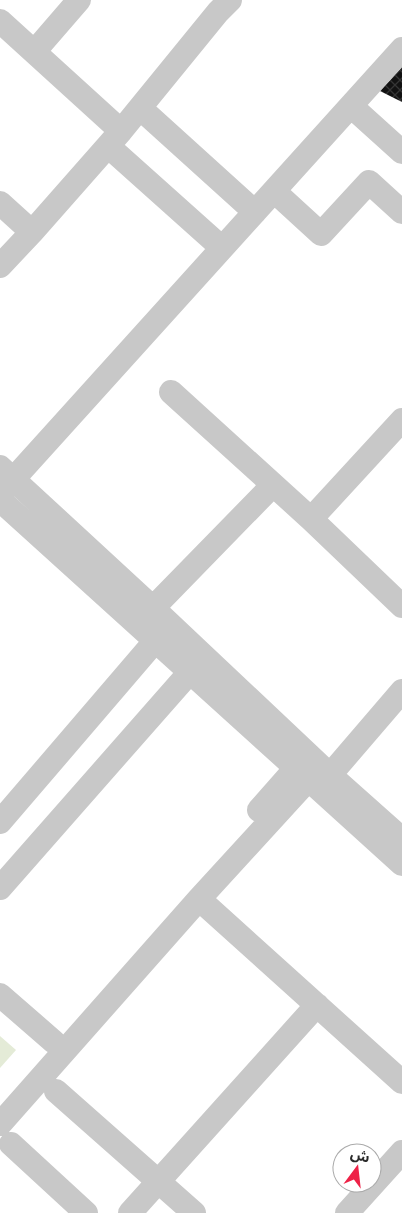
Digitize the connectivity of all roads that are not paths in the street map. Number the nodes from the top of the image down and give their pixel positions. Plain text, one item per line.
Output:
1 (79, 0) edge
2 (217, 4) edge
3 (0, 20) edge
4 (402, 49) edge
5 (34, 52) junction
6 (351, 106) junction
7 (140, 108) junction
8 (115, 139) junction
9 (402, 152) edge
10 (274, 191) junction
11 (0, 203) edge
12 (255, 212) junction
13 (402, 212) edge
14 (32, 232) junction
15 (222, 248) junction
16 (1, 262) edge
17 (171, 392) dead end
18 (402, 420) edge
19 (4, 480) edge
20 (273, 485) junction
21 (0, 500) edge
22 (311, 520) junction
23 (402, 606) edge
24 (153, 608) junction
25 (156, 640) junction
26 (190, 672) junction
27 (402, 691) edge
28 (311, 774) junction
29 (0, 822) edge
30 (402, 839) edge
31 (402, 864) edge
32 (0, 888) edge
33 (199, 899) junction
34 (0, 995) edge
35 (317, 1005) junction
36 (54, 1042) junction
37 (402, 1082) edge
38 (56, 1091) dead end
39 (0, 1101) edge
40 (6, 1134) edge
41 (402, 1152) edge
42 (158, 1181) junction
43 (86, 1213) edge
44 (130, 1213) edge
45 (194, 1213) edge
46 (347, 1213) edge

1 - 5 street
2 - 7 street
3 - 5 street
4 - 6 street
5 - 8 street
6 - 9 street
6 - 10 street
7 - 8 street
7 - 12 street
8 - 14 street
8 - 15 street
10 - 12 street
10 - 13 street
11 - 14 street
12 - 15 street
14 - 16 street
15 - 19 street
17 - 20 street
18 - 22 street
19 - 24 street
20 - 22 street
20 - 24 street
21 - 25 street
22 - 23 street
24 - 28 street
25 - 26 street
25 - 29 street
26 - 28 street
26 - 32 street
27 - 28 street
28 - 30 street
28 - 31 street
28 - 33 street
28 - 36 street
33 - 35 street
33 - 40 street
34 - 36 street
35 - 37 street
35 - 42 street
36 - 39 street
38 - 42 street
40 - 43 street
41 - 46 street
42 - 44 street
42 - 45 street

